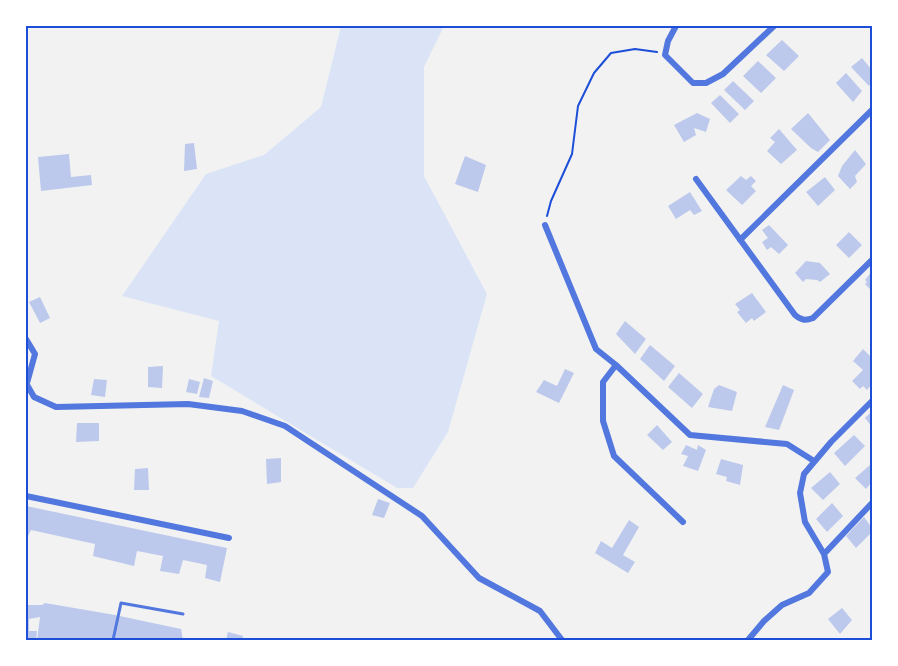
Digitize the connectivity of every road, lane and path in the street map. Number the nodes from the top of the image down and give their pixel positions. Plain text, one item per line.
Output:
1 (676, 26) edge
2 (774, 26) edge
3 (665, 55) junction
4 (873, 110) edge
5 (696, 179) dead end
6 (545, 225) joint
7 (740, 240) junction
8 (873, 260) edge
9 (26, 339) edge
10 (616, 365) junction
11 (26, 383) edge
12 (873, 401) edge
13 (814, 461) junction
14 (26, 496) edge
15 (873, 503) edge
16 (682, 522) dead end
17 (229, 538) dead end
18 (824, 554) junction
19 (183, 614) dead end
20 (114, 640) edge
21 (562, 640) edge
22 (748, 640) edge

1 - 3 street
2 - 3 street
3 - 6 path
4 - 7 street
5 - 7 street
6 - 10 street
7 - 8 street
9 - 11 street
10 - 13 street
10 - 16 street
11 - 21 street
12 - 13 street
13 - 18 street
14 - 17 street
15 - 18 street
18 - 22 street
19 - 20 lane

